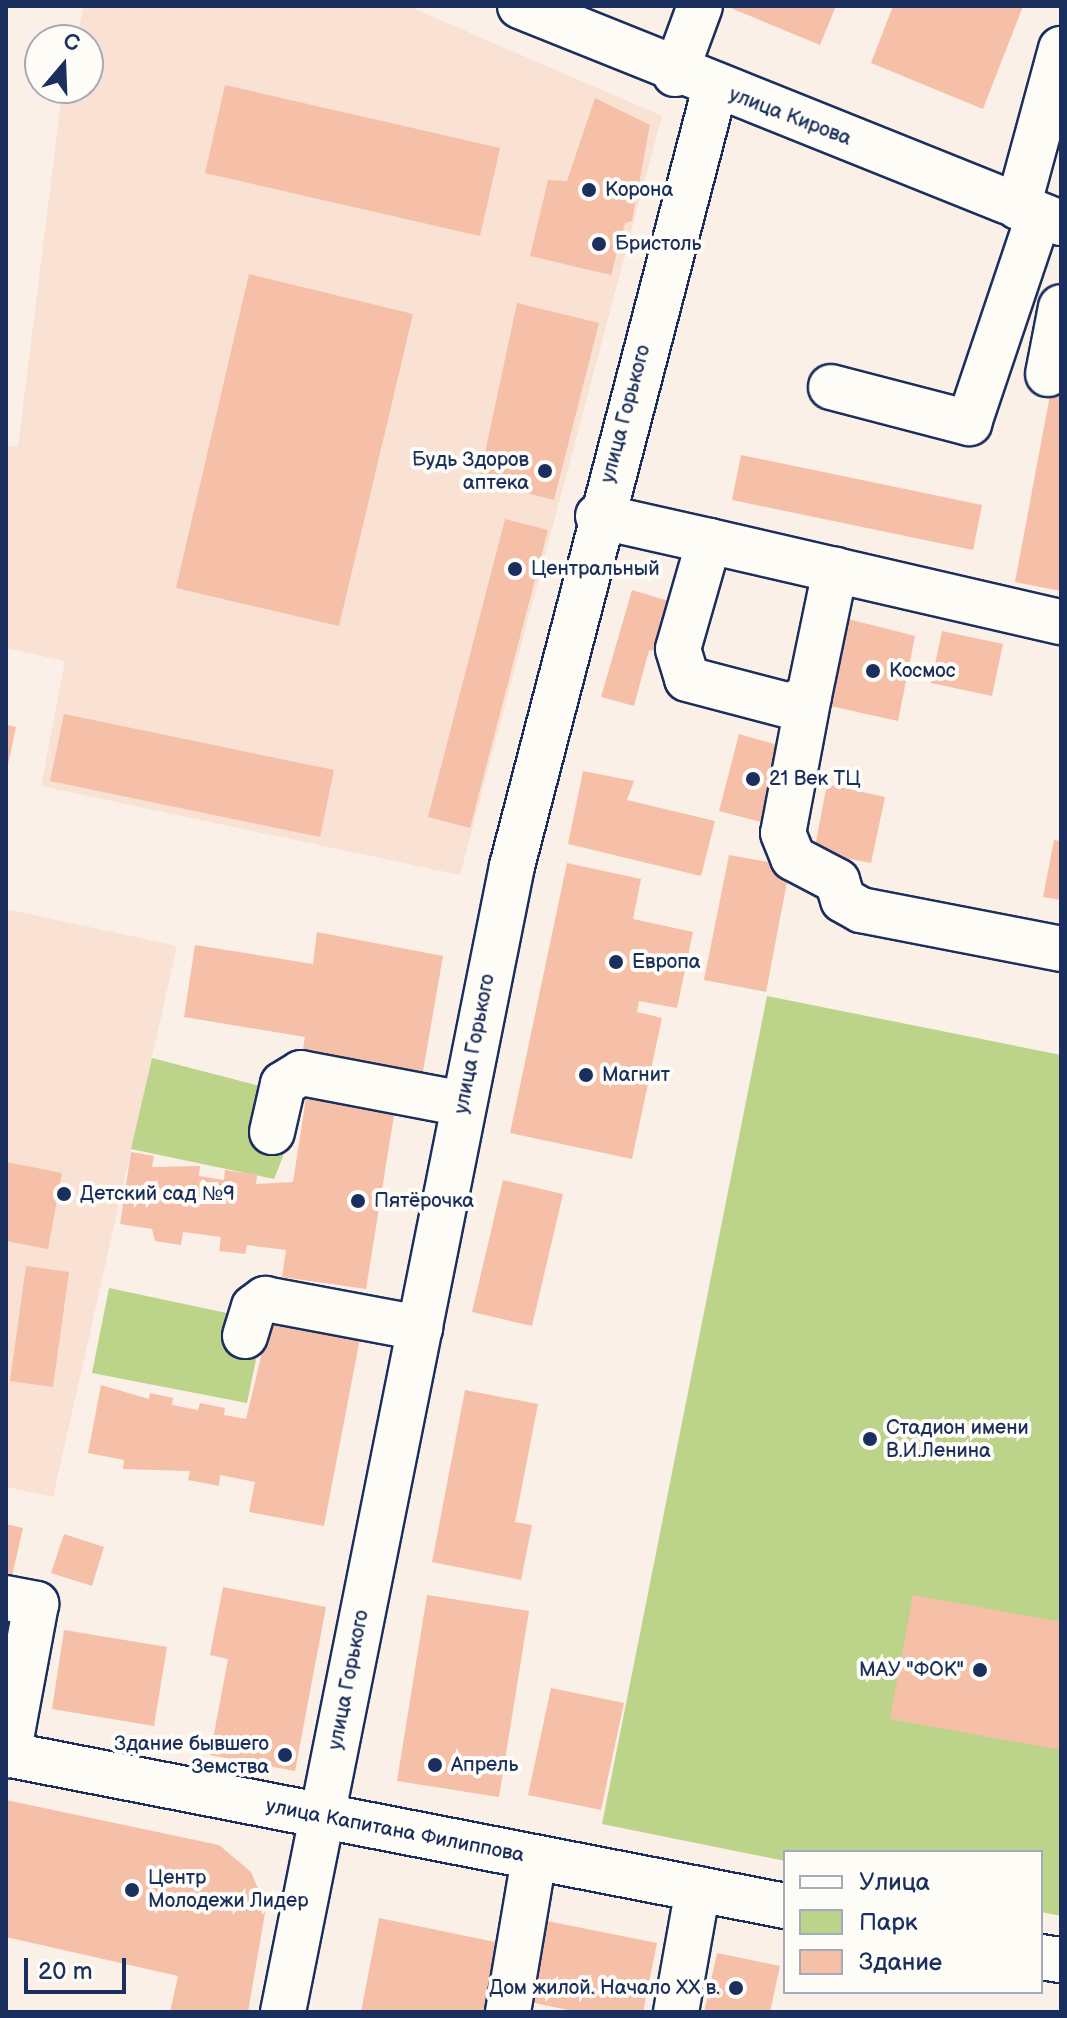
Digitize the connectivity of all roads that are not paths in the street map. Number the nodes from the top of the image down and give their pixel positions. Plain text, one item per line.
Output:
1 (520, 6) edge
2 (700, 6) edge
3 (1061, 49) edge
4 (695, 81) junction
5 (1039, 215) edge
6 (1061, 307) edge
7 (1048, 374) dead end
8 (831, 387) dead end
9 (598, 516) junction
10 (709, 541) junction
11 (835, 570) junction
12 (1061, 622) edge
13 (809, 696) junction
14 (1061, 949) edge
15 (463, 1104) junction
16 (272, 1132) dead end
17 (420, 1328) junction
18 (245, 1336) dead end
19 (6, 1598) edge
20 (7, 1755) edge
21 (321, 1816) junction
22 (534, 1858) junction
23 (698, 1889) junction
24 (783, 1906) edge
25 (283, 2012) edge
26 (508, 2012) edge
27 (676, 2012) edge

1 - 4 street, улица Кирова
2 - 4 street, улица Горького
3 - 5 street
4 - 5 street, улица Кирова
4 - 9 street, улица Горького
5 - 8 street
6 - 7 street
9 - 10 street
9 - 15 street, улица Горького
10 - 11 street
10 - 13 street
11 - 12 street
11 - 13 street
13 - 14 street
15 - 16 street
15 - 17 street, улица Горького
17 - 18 street
17 - 21 street, улица Горького
19 - 20 street
20 - 21 street, улица Капитана Филиппова
21 - 22 street, улица Капитана Филиппова
21 - 25 street, улица Горького
22 - 23 street, улица Капитана Филиппова
22 - 26 street
23 - 24 street, улица Капитана Филиппова
23 - 27 street

